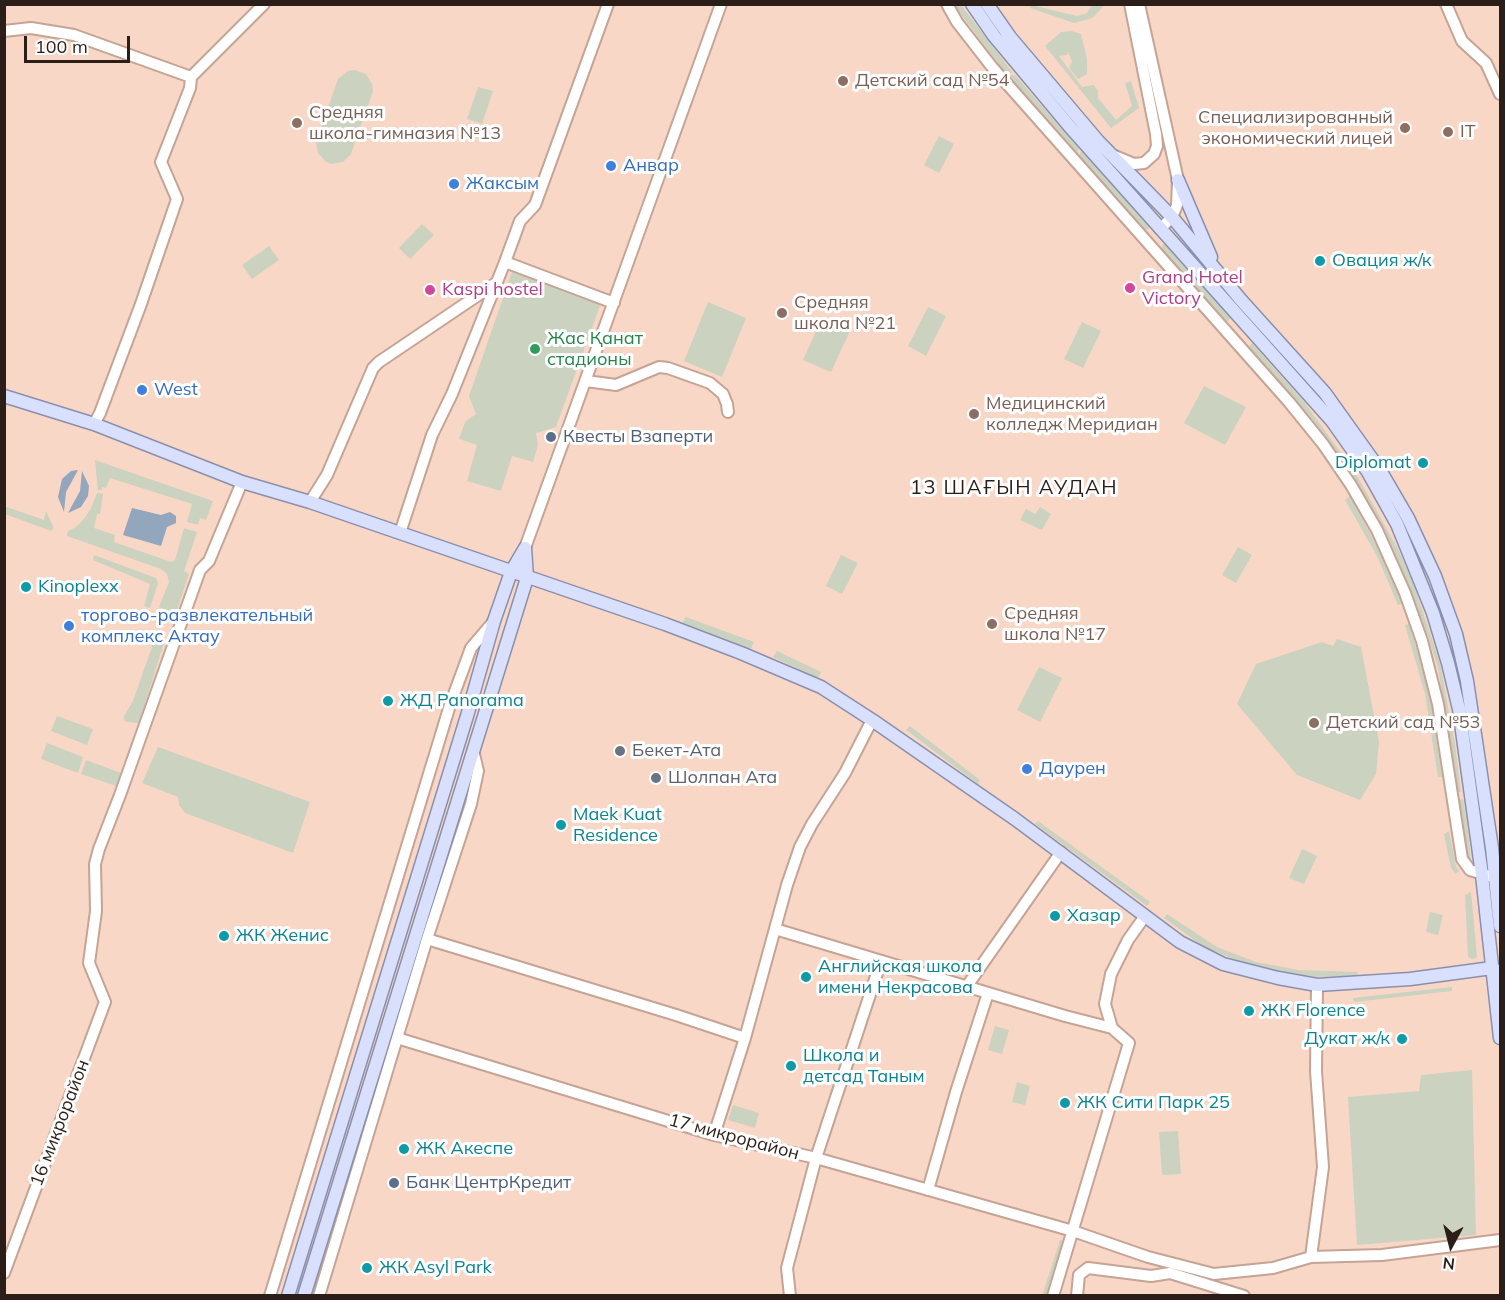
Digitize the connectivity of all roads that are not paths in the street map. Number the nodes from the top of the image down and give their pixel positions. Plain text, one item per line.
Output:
1 (264, 4) edge
2 (608, 4) edge
3 (721, 4) edge
4 (947, 4) edge
5 (972, 4) edge
6 (987, 4) edge
7 (1130, 4) edge
8 (1139, 4) edge
9 (1446, 4) edge
10 (4, 31) edge
11 (190, 77) junction
12 (1500, 94) edge
13 (1109, 153) junction
14 (1178, 180) junction
15 (1172, 217) junction
16 (1160, 229) junction
17 (505, 262) junction
18 (1219, 274) junction
19 (496, 283) junction
20 (615, 303) junction
21 (586, 381) junction
22 (4, 396) edge
23 (728, 412) dead end
24 (94, 424) junction
25 (243, 482) junction
26 (310, 502) junction
27 (400, 533) junction
28 (525, 548) junction
29 (511, 572) junction
30 (527, 578) junction
31 (494, 621) junction
32 (872, 720) junction
33 (473, 748) junction
34 (1061, 852) junction
35 (1482, 875) junction
36 (1495, 877) junction
37 (1145, 916) junction
38 (1500, 926) edge
39 (775, 929) junction
40 (426, 939) junction
41 (881, 961) junction
42 (1496, 970) edge
43 (1317, 985) junction
44 (967, 986) junction
45 (988, 993) junction
46 (1112, 1028) junction
47 (397, 1038) junction
48 (745, 1038) junction
49 (1500, 1038) edge
50 (355, 1078) junction
51 (370, 1082) junction
52 (714, 1135) junction
53 (816, 1158) junction
54 (928, 1190) junction
55 (1073, 1231) junction
56 (1500, 1240) edge
57 (1311, 1257) junction
58 (4, 1273) edge
59 (270, 1296) edge
60 (288, 1296) edge
61 (304, 1296) edge
62 (319, 1296) edge
63 (790, 1296) edge
64 (1053, 1296) edge
65 (1077, 1296) edge
66 (1244, 1296) edge

1 - 11 street
2 - 17 street
3 - 20 street
4 - 35 street
5 - 16 main road
6 - 13 main road
7 - 13 street
8 - 14 street
9 - 12 street
10 - 11 street
11 - 24 street
13 - 15 main road
14 - 15 street
14 - 18 main road
15 - 16 street
15 - 18 main road
16 - 35 main road
17 - 19 street
17 - 20 street
18 - 36 main road
19 - 26 street
19 - 27 street
20 - 21 street
21 - 23 street
21 - 28 street
22 - 24 main road
24 - 25 main road
25 - 26 main road
25 - 58 street, 16 микрорайон
26 - 27 main road
27 - 29 main road
28 - 29 main road
28 - 30 main road
29 - 30 main road
29 - 31 main road
30 - 32 main road
30 - 33 main road
31 - 50 main road
31 - 59 street
32 - 34 main road
32 - 39 street
33 - 40 street
33 - 51 main road
34 - 37 main road
34 - 44 street
35 - 36 street
35 - 42 main road
36 - 38 main road
37 - 43 main road
37 - 46 street
39 - 41 street
39 - 48 street
40 - 47 street
40 - 48 street
41 - 44 street
41 - 53 street
42 - 43 main road
42 - 49 main road
43 - 57 street
44 - 45 street
45 - 46 street
45 - 54 street
46 - 55 street
47 - 52 street, 17 микрорайон
47 - 62 street
48 - 52 street
50 - 51 main road
50 - 60 main road
51 - 61 main road
52 - 53 street, 17 микрорайон
53 - 54 street, 17 микрорайон
53 - 63 street
54 - 55 street, 17 микрорайон
55 - 57 street, 17 микрорайон
55 - 64 street
56 - 57 street, 17 микрорайон
65 - 66 street

